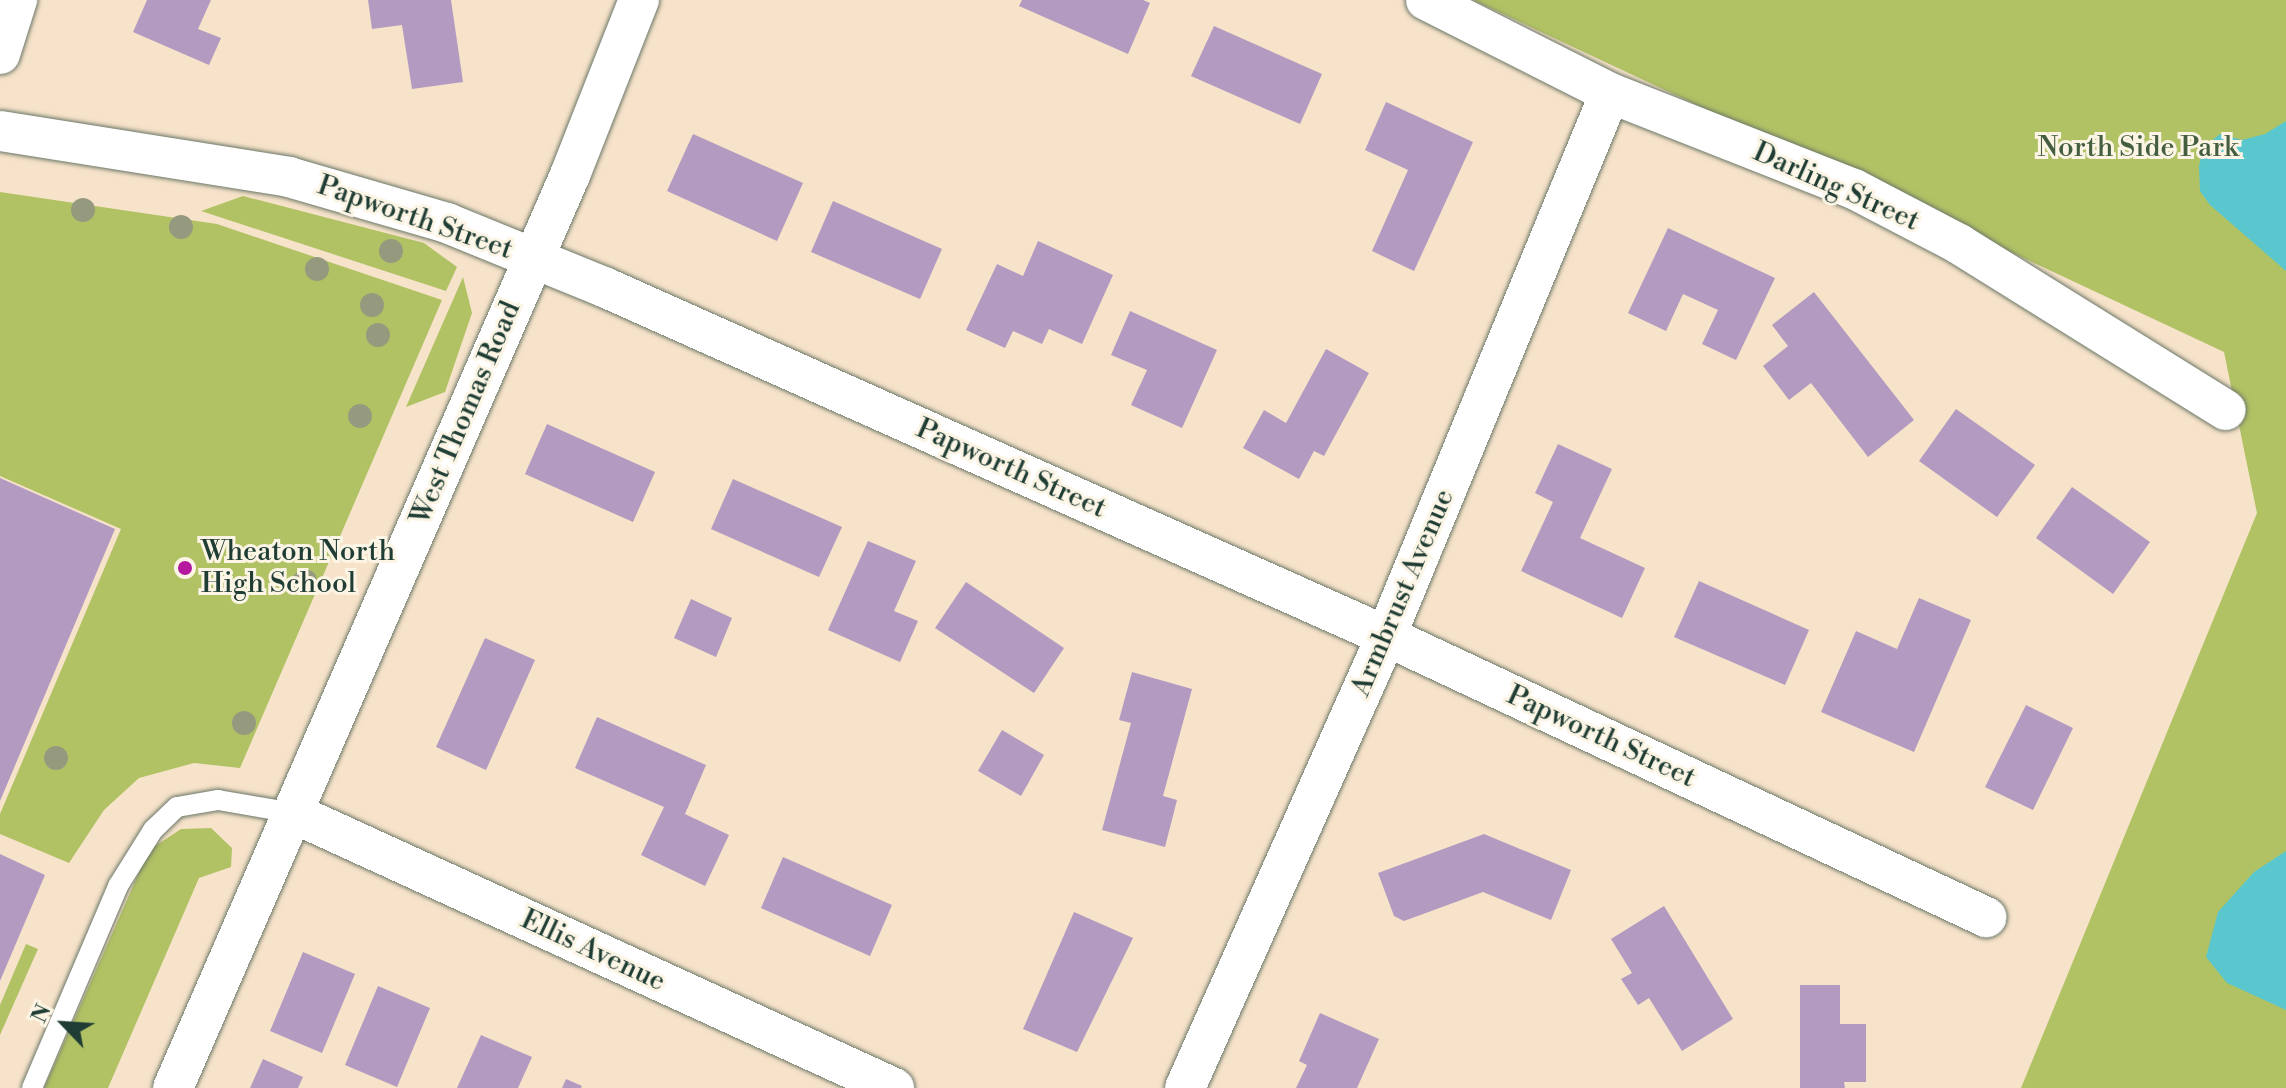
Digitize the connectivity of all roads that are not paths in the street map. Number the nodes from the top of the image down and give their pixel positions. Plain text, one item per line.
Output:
1 (17, 0) edge
2 (639, 0) edge
3 (1426, 0) edge
4 (0, 54) edge
5 (1610, 93) junction
6 (0, 131) edge
7 (533, 259) junction
8 (2226, 410) dead end
9 (1386, 636) junction
10 (293, 813) junction
11 (1986, 917) dead end
12 (32, 1088) edge
13 (173, 1088) edge
14 (894, 1088) edge
15 (1185, 1088) edge

1 - 4 street
2 - 7 street, West Thomas Road
3 - 5 street, Darling Street
5 - 8 street, Darling Street
5 - 9 street, Armbrust Avenue
6 - 7 street, Papworth Street
7 - 9 street, Papworth Street
7 - 10 street, West Thomas Road
9 - 11 street, Papworth Street
9 - 15 street, Armbrust Avenue
10 - 12 lane
10 - 13 street, West Thomas Road
10 - 14 street, Ellis Avenue

